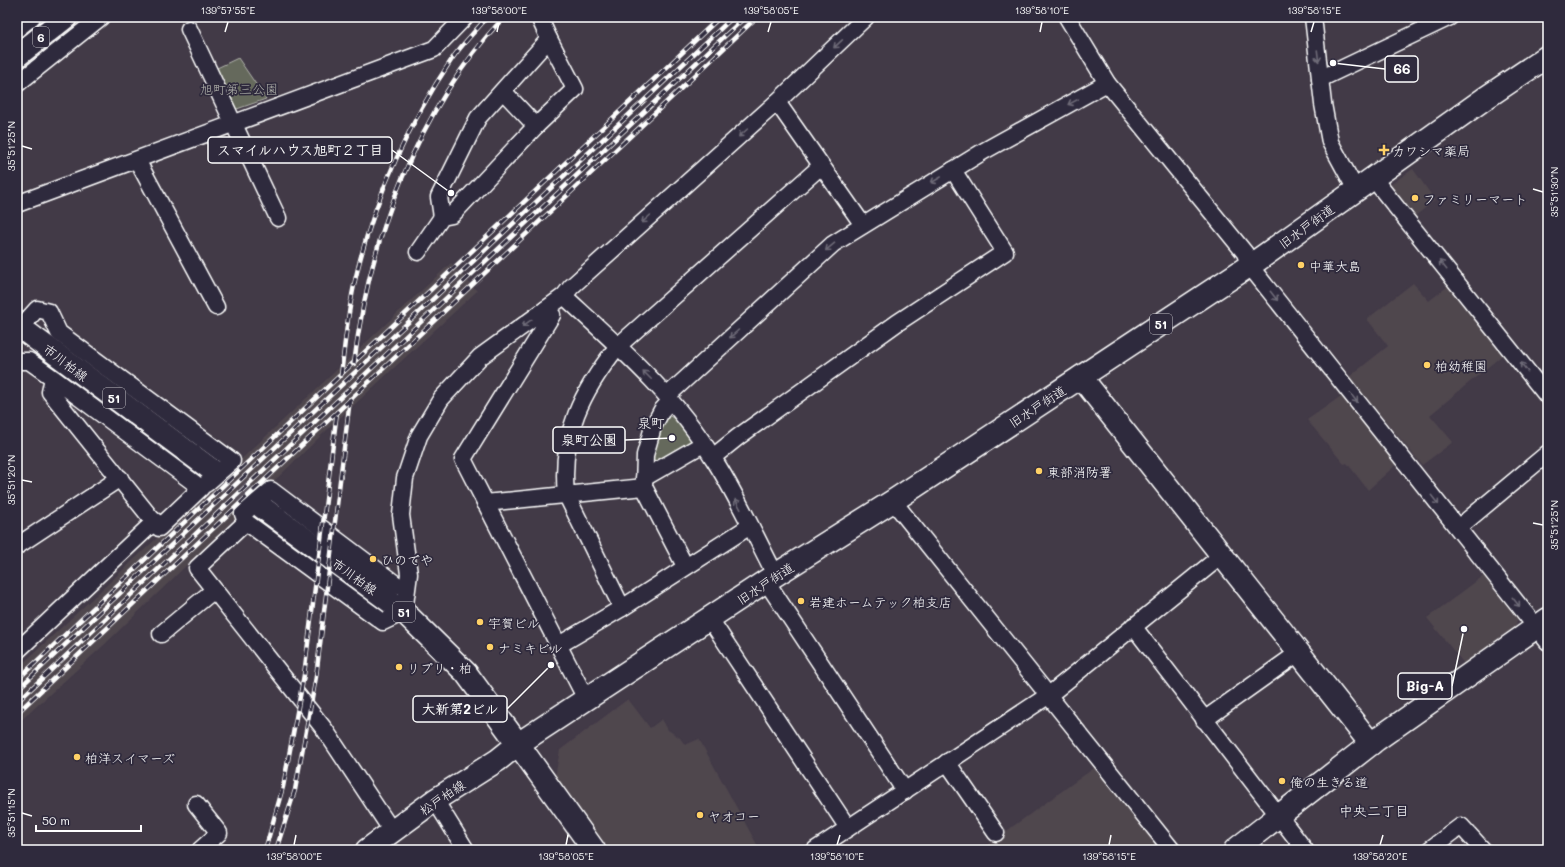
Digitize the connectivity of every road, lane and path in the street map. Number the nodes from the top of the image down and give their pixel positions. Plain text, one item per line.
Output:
1 (32, 17) edge
2 (66, 17) edge
3 (101, 17) edge
4 (465, 17) edge
5 (539, 17) edge
6 (866, 17) edge
7 (1067, 17) edge
8 (1313, 17) edge
9 (1450, 17) edge
10 (17, 29) edge
11 (189, 29) dead end
12 (549, 39) junction
13 (17, 56) edge
14 (1548, 56) edge
15 (1320, 79) junction
16 (1107, 83) junction
17 (17, 84) edge
18 (502, 91) junction
19 (777, 102) junction
20 (234, 124) junction
21 (536, 126) junction
22 (137, 160) junction
23 (821, 166) junction
24 (953, 170) junction
25 (1364, 184) junction
26 (17, 204) edge
27 (442, 216) junction
28 (278, 218) dead end
29 (863, 225) junction
30 (418, 252) dead end
31 (1249, 265) junction
32 (564, 296) junction
33 (216, 307) dead end
34 (546, 309) junction
35 (19, 327) edge
36 (618, 346) junction
37 (17, 361) edge
38 (1081, 377) junction
39 (53, 378) junction
40 (1548, 397) edge
41 (669, 398) junction
42 (703, 444) junction
43 (1548, 453) edge
44 (713, 457) junction
45 (120, 478) junction
46 (207, 479) junction
47 (644, 482) junction
48 (566, 494) junction
49 (893, 501) junction
50 (486, 503) junction
51 (263, 508) tunnel mouth
52 (155, 521) junction
53 (246, 522) junction
54 (750, 526) junction
55 (1458, 528) junction
56 (17, 546) edge
57 (1221, 556) junction
58 (685, 566) junction
59 (771, 578) junction
60 (407, 587) junction
61 (214, 590) junction
62 (622, 608) junction
63 (404, 612) junction
64 (710, 619) junction
65 (1133, 626) junction
66 (1544, 629) edge
67 (161, 634) dead end
68 (558, 645) junction
69 (17, 651) edge
70 (1298, 652) junction
71 (1049, 695) junction
72 (586, 699) junction
73 (1204, 720) junction
74 (518, 744) junction
75 (1371, 744) junction
76 (947, 762) junction
77 (905, 791) junction
78 (435, 800) junction
79 (196, 804) dead end
80 (1277, 816) junction
81 (848, 828) junction
82 (392, 831) junction
83 (996, 833) dead end
84 (200, 850) edge
85 (367, 850) edge
86 (466, 850) edge
87 (594, 850) edge
88 (815, 850) edge
89 (1172, 850) edge
90 (1235, 850) edge
91 (1305, 850) edge
92 (1429, 850) edge
93 (1483, 850) edge

1 - 10 street
2 - 13 main road, 6
3 - 17 street
4 - 20 street
5 - 12 street
6 -> 19 street
7 - 16 street
8 -> 15 street
9 - 15 street
11 - 20 street
12 - 18 street
12 - 21 street
14 - 25 main road, 旧水戸街道 / 51
15 - 25 street
16 -> 24 street
16 - 31 street
18 - 21 street
18 - 27 street
19 - 23 street
19 -> 32 street
20 - 22 street
20 - 28 street
21 - 27 street
22 - 26 street
22 - 33 street
23 - 29 street
23 - 36 street
24 -> 29 street
24 - 44 street
25 - 31 main road, 旧水戸街道 / 51
40 -> 25 street
27 - 30 street
29 -> 41 street
31 - 38 main road, 旧水戸街道 / 51
31 -> 55 street
32 - 34 street
32 - 36 street
34 - 50 street
34 -> 60 street
35 - 46 main road, 市川柏線 / 51
35 - 46 street
41 -> 36 street
36 - 48 street
37 - 39 street
38 - 49 main road, 旧水戸街道 / 51
38 - 57 main road
39 - 45 street
39 - 46 street
41 - 42 street
41 - 47 street
42 - 44 street
42 - 47 street
43 - 55 street
54 -> 44 street
45 - 52 street
45 - 56 street
46 - 52 street
47 - 48 street
47 - 58 street
48 - 50 street
48 - 62 street
49 - 59 main road, 旧水戸街道 / 51
49 - 71 street
50 - 68 street
51 - 63 main road, 市川柏線 / 51
52 - 69 street
53 - 60 street
53 - 61 street
53 - 63 street
54 - 58 street
54 - 59 street
55 -> 66 street
57 - 65 street
57 - 70 main road
58 - 62 street
59 - 64 main road, 旧水戸街道 / 51
59 - 77 street
60 - 63 street
61 - 67 street
61 - 82 street
62 - 68 street
63 - 74 main road, 市川柏線 / 51
64 - 72 main road, 旧水戸街道 / 51
64 - 81 street
65 - 71 street
65 - 73 street
66 - 75 main road
68 - 72 street
70 - 73 street
70 - 75 main road
71 - 76 street
71 - 89 street
72 - 74 main road, 旧水戸街道 / 51
73 - 80 street
74 - 78 main road, 松戸柏線
74 - 87 main road, 市川柏線
75 - 80 main road
76 - 77 street
76 - 83 street
77 - 81 street
78 - 82 main road, 松戸柏線
78 - 86 street
79 - 84 street
80 - 90 main road
80 - 91 street
81 - 88 street
82 - 85 main road, 松戸柏線
92 - 93 street

